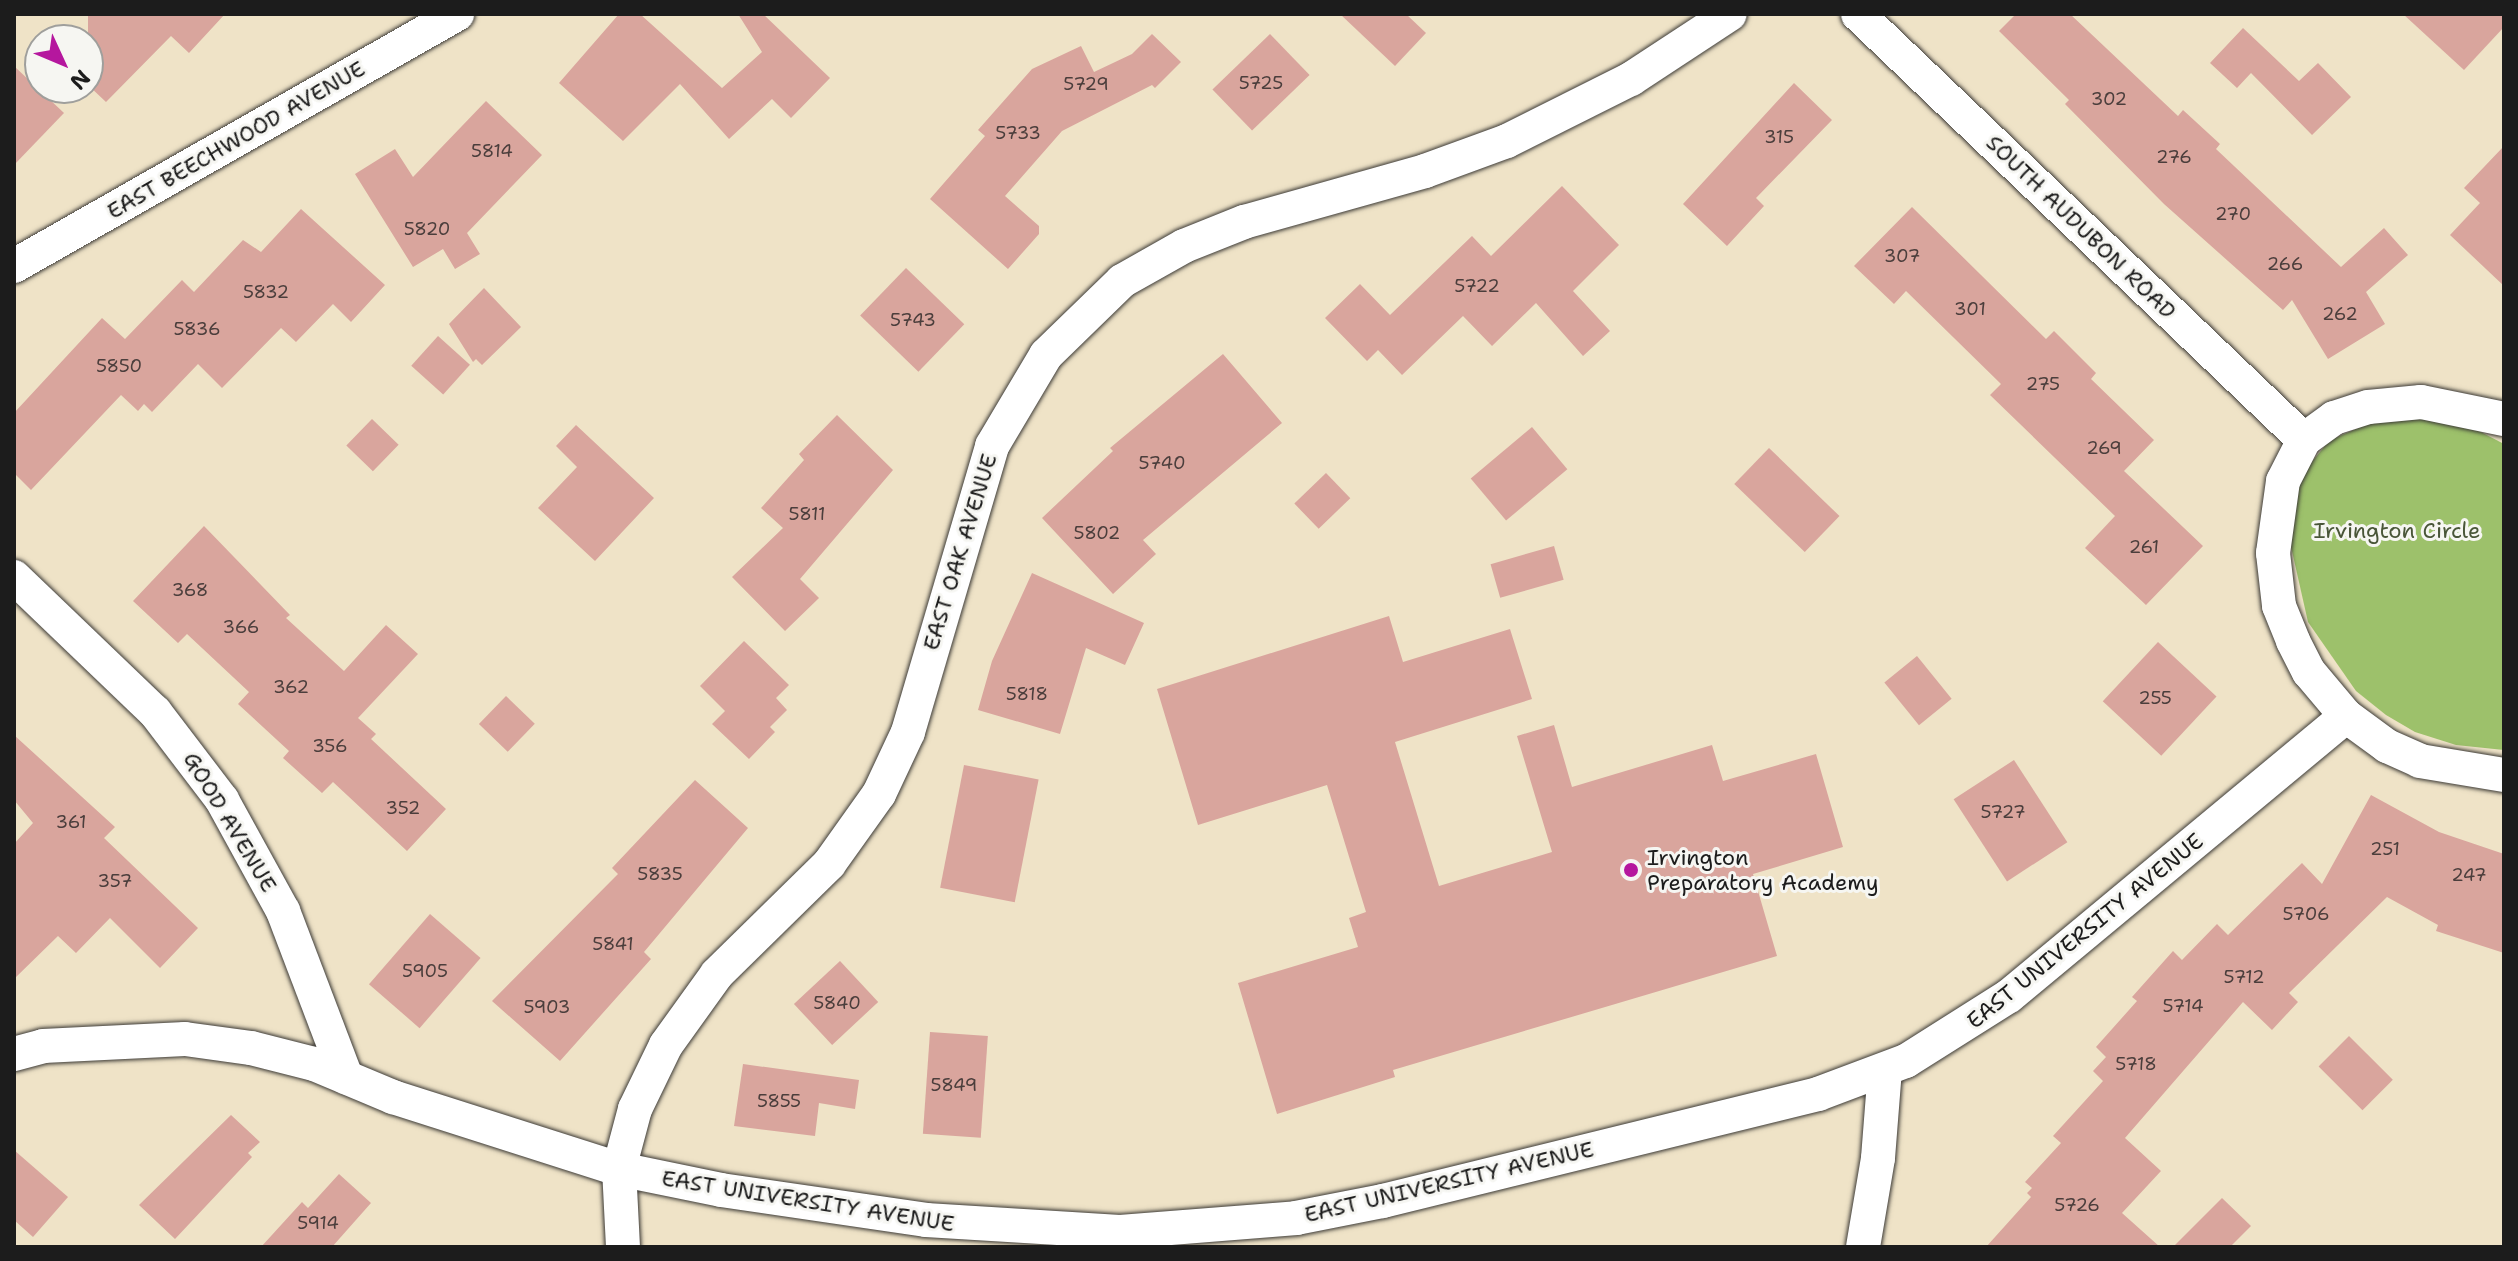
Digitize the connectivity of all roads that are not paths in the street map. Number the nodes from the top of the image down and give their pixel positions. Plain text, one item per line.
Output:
1 (457, 14) edge
2 (1730, 14) edge
3 (1858, 14) edge
4 (14, 266) edge
5 (2504, 419) edge
6 (2304, 440) junction
7 (14, 577) edge
8 (2346, 716) junction
9 (2504, 775) edge
10 (14, 1054) edge
11 (1885, 1070) junction
12 (346, 1077) junction
13 (619, 1169) junction
14 (623, 1247) edge
15 (1863, 1247) edge

1 - 4 street, EAST BEECHWOOD AVENUE
2 - 13 street, EAST OAK AVENUE
3 - 6 street, SOUTH AUDUBON ROAD
5 - 6 street
6 - 8 street
7 - 12 street, GOOD AVENUE
8 - 9 street
8 - 11 street, EAST UNIVERSITY AVENUE
10 - 12 street, EAST UNIVERSITY AVENUE
11 - 13 street, EAST UNIVERSITY AVENUE
11 - 15 street
12 - 13 street, EAST UNIVERSITY AVENUE
13 - 14 street, EAST OAK AVENUE

